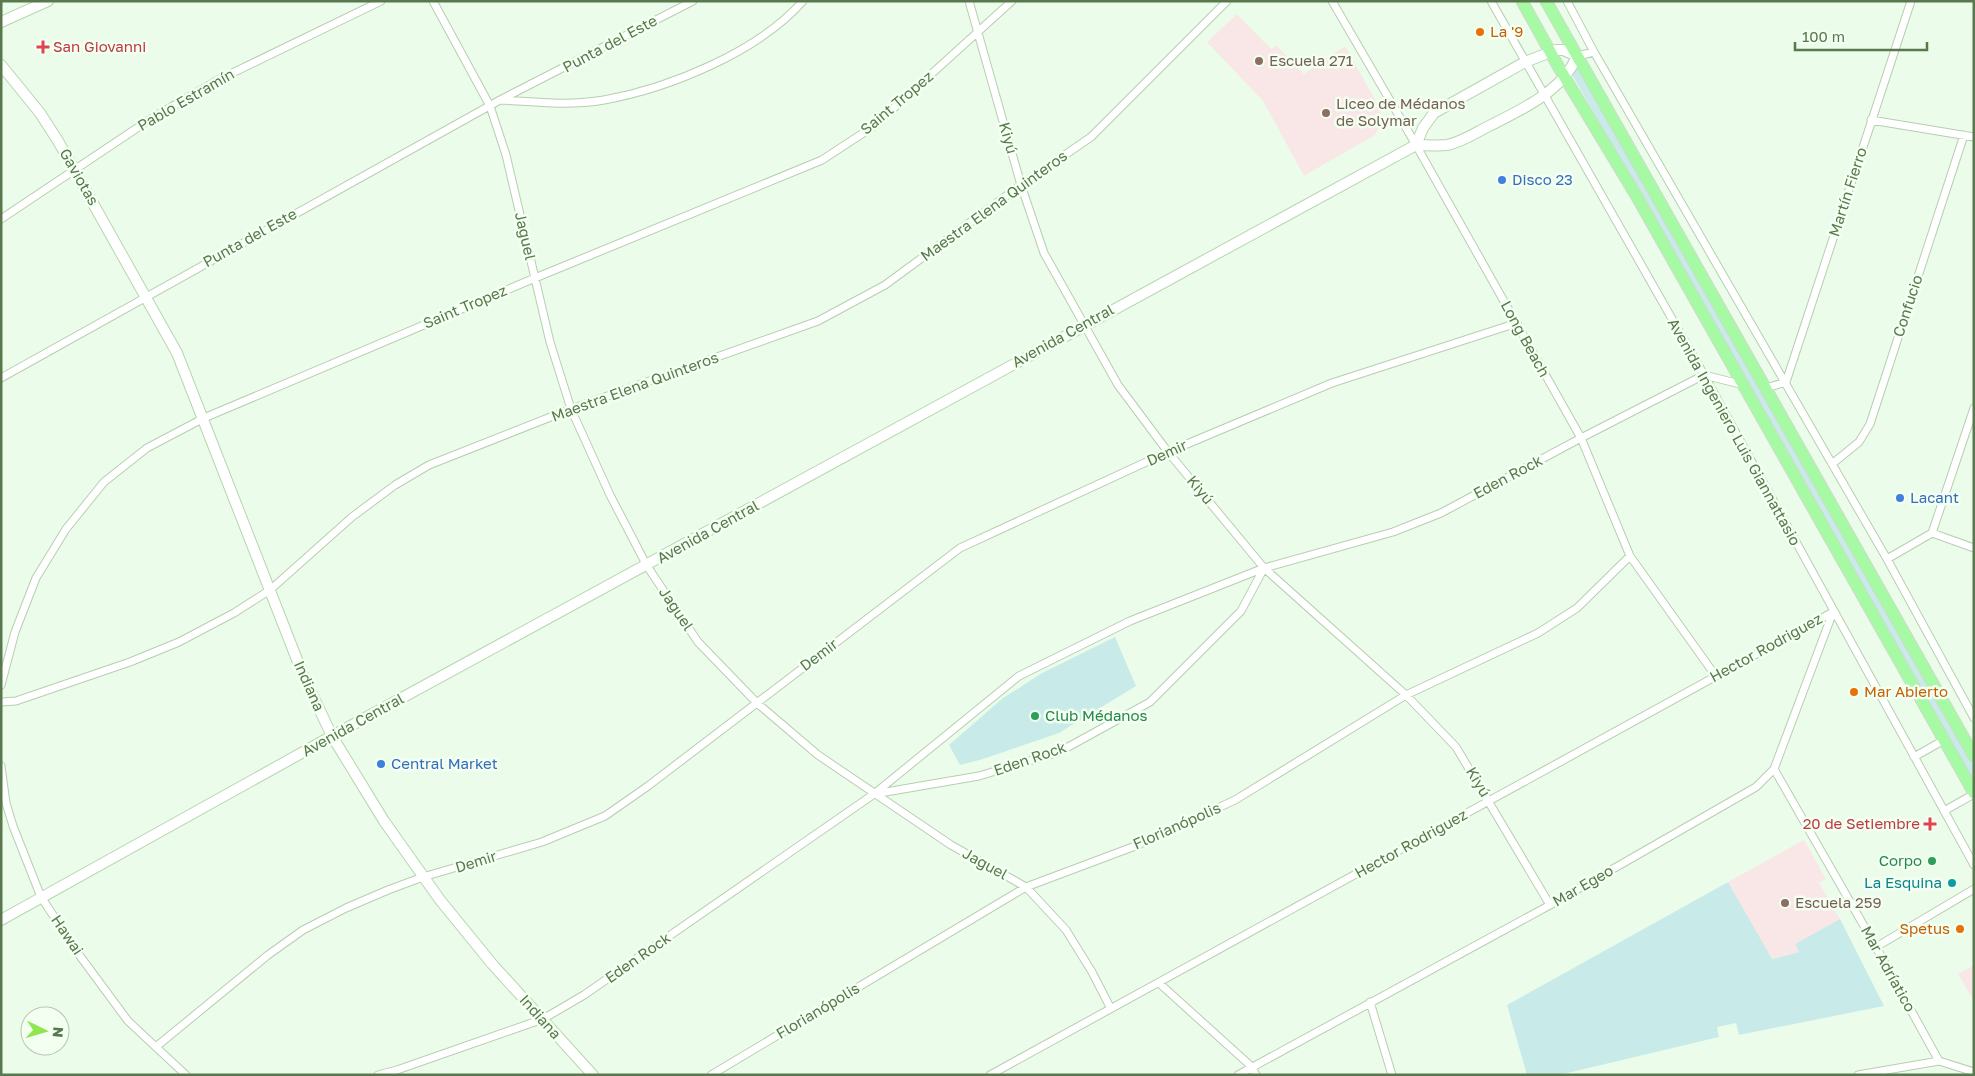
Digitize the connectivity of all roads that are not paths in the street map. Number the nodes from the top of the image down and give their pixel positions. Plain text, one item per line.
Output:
1 (48, 1) edge
2 (381, 1) edge
3 (433, 1) edge
4 (692, 1) edge
5 (803, 1) edge
6 (969, 1) edge
7 (1012, 1) edge
8 (1227, 1) edge
9 (1332, 1) edge
10 (1491, 1) edge
11 (1522, 1) edge
12 (1546, 1) edge
13 (1567, 1) edge
14 (1911, 1) edge
15 (1, 22) edge
16 (978, 32) junction
17 (1550, 51) junction
18 (1594, 52) junction
19 (1577, 56) junction
20 (1525, 62) junction
21 (1, 65) edge
22 (1564, 76) junction
23 (1544, 95) junction
24 (500, 100) junction
25 (490, 106) junction
26 (1871, 120) junction
27 (1964, 135) junction
28 (1974, 137) edge
29 (1416, 145) junction
30 (75, 169) junction
31 (1021, 186) junction
32 (1, 219) edge
33 (535, 278) junction
34 (146, 296) junction
35 (1517, 323) junction
36 (1083, 325) junction
37 (1704, 375) junction
38 (1, 378) edge
39 (1786, 382) junction
40 (1744, 385) junction
41 (1766, 388) junction
42 (1974, 408) edge
43 (571, 409) junction
44 (204, 418) junction
45 (1581, 438) junction
46 (1168, 452) junction
47 (1832, 464) junction
48 (1932, 533) junction
49 (1974, 548) edge
50 (1630, 556) junction
51 (1887, 559) junction
52 (647, 566) junction
53 (1264, 568) junction
54 (270, 590) junction
55 (1833, 612) junction
56 (1715, 675) junction
57 (1, 685) edge
58 (1406, 695) junction
59 (1974, 701) edge
60 (1, 702) edge
61 (757, 703) junction
62 (1972, 715) edge
63 (332, 736) junction
64 (1944, 740) junction
65 (1974, 756) edge
66 (1914, 757) junction
67 (1, 766) edge
68 (1774, 769) junction
69 (874, 794) junction
70 (1974, 794) edge
71 (1489, 801) junction
72 (1944, 812) junction
73 (1974, 865) edge
74 (423, 877) junction
75 (1026, 887) junction
76 (1974, 889) edge
77 (41, 897) junction
78 (1550, 905) junction
79 (1, 920) edge
80 (1876, 947) junction
81 (1159, 983) junction
82 (1370, 1002) junction
83 (1110, 1007) junction
84 (543, 1019) junction
85 (157, 1046) junction
86 (1939, 1061) junction
87 (1252, 1067) junction
88 (1974, 1072) edge
89 (1869, 1074) edge
90 (186, 1075) edge
91 (378, 1075) edge
92 (593, 1075) edge
93 (710, 1075) edge
94 (990, 1075) edge
95 (1238, 1075) edge
96 (1256, 1075) edge
97 (1392, 1075) edge
98 (1858, 1075) edge

1 - 15 street
2 - 30 street, Pablo Estramín
3 - 25 street, Jaguel
4 - 24 street, Punta del Este
5 - 24 street
6 - 16 street, Kiyú
7 - 16 street, Saint Tropez
8 - 31 street, Maestra Elena Quinteros
9 - 29 street, Long Beach
10 - 20 street, Avenida Ingeniero Luis Giannattasio
11 - 17 main road, Avenida Ingeniero Luis Giannattasio
12 - 19 main road
13 - 18 street
14 - 26 street, Martín Fierro
16 - 31 street, Kiyú
16 - 33 street, Saint Tropez
17 - 19 street
17 - 20 street
17 - 22 main road, Avenida Ingeniero Luis Giannattasio
18 - 19 street
18 - 39 street
19 - 22 street, Avenida Central
19 - 41 main road
20 - 23 street, Avenida Ingeniero Luis Giannattasio
20 - 29 street
21 - 30 street, Gaviotas
22 - 23 street, Avenida Central
22 - 40 main road, Avenida Ingeniero Luis Giannattasio
23 - 29 street, Avenida Central
23 - 37 street, Avenida Ingeniero Luis Giannattasio
24 - 25 street, Punta del Este
25 - 33 street, Jaguel
25 - 34 street, Punta del Este
26 - 27 street
26 - 39 street, Martín Fierro
27 - 28 street
27 - 47 street, Confucio
29 - 35 street, Long Beach
29 - 36 street, Avenida Central
30 - 32 street, Pablo Estramín
30 - 34 street, Gaviotas
31 - 36 street, Kiyú
31 - 43 street, Maestra Elena Quinteros
33 - 43 street, Jaguel
33 - 44 street, Saint Tropez
34 - 38 street, Punta del Este
34 - 44 street, Indiana
35 - 45 street, Long Beach
35 - 46 street, Demir
36 - 46 street, Kiyú
36 - 52 street, Avenida Central
37 - 40 street
37 - 45 street, Eden Rock
37 - 55 street, Avenida Ingeniero Luis Giannattasio
39 - 41 street
39 - 47 street
40 - 64 main road, Avenida Ingeniero Luis Giannattasio
41 - 65 main road
42 - 48 street
43 - 52 street, Jaguel
43 - 54 street, Maestra Elena Quinteros
44 - 54 street, Indiana
44 - 57 street, Saint Tropez
45 - 50 street, Long Beach
45 - 53 street, Eden Rock
46 - 53 street, Kiyú
46 - 61 street, Demir
47 - 51 street
48 - 49 street
48 - 51 street
50 - 56 street, Long Beach
50 - 58 street, Florianópolis
51 - 62 street
52 - 61 street, Jaguel
52 - 63 street, Avenida Central
53 - 58 street, Kiyú
53 - 69 street, Eden Rock
53 - 69 street, Eden Rock
54 - 60 street, Maestra Elena Quinteros
54 - 63 street, Indiana
55 - 56 street, Hector Rodriguez
55 - 66 street, Avenida Ingeniero Luis Giannattasio
55 - 68 street, Mar Egeo
56 - 71 street, Hector Rodriguez
58 - 71 street, Kiyú
58 - 75 street, Florianópolis
59 - 62 street
61 - 69 street, Jaguel
61 - 74 street, Demir
63 - 74 street, Indiana
63 - 77 street, Avenida Central
64 - 66 street
64 - 70 main road, Avenida Ingeniero Luis Giannattasio
66 - 72 street, Avenida Ingeniero Luis Giannattasio
67 - 77 street, Hawai
68 - 78 street, Mar Egeo
68 - 80 street, Mar Adríatico
69 - 75 street, Jaguel
69 - 84 street, Eden Rock
70 - 72 street
71 - 78 street, Kiyú
71 - 81 street, Hector Rodriguez
72 - 73 street, Avenida Ingeniero Luis Giannattasio
74 - 84 street, Indiana
74 - 85 street, Demir
75 - 83 street, Jaguel
75 - 93 street, Florianópolis
76 - 80 street
77 - 79 street, Avenida Central
77 - 85 street, Hawai
78 - 82 street, Mar Egeo
80 - 86 street, Mar Adríatico
81 - 83 street, Hector Rodriguez
81 - 87 street
82 - 87 street, Mar Egeo
82 - 97 street
83 - 94 street, Hector Rodriguez
84 - 91 street, Eden Rock
84 - 92 street, Indiana
85 - 90 street, Hawai
86 - 88 street
86 - 89 street
87 - 95 street, Mar Egeo
87 - 96 street
89 - 98 street

